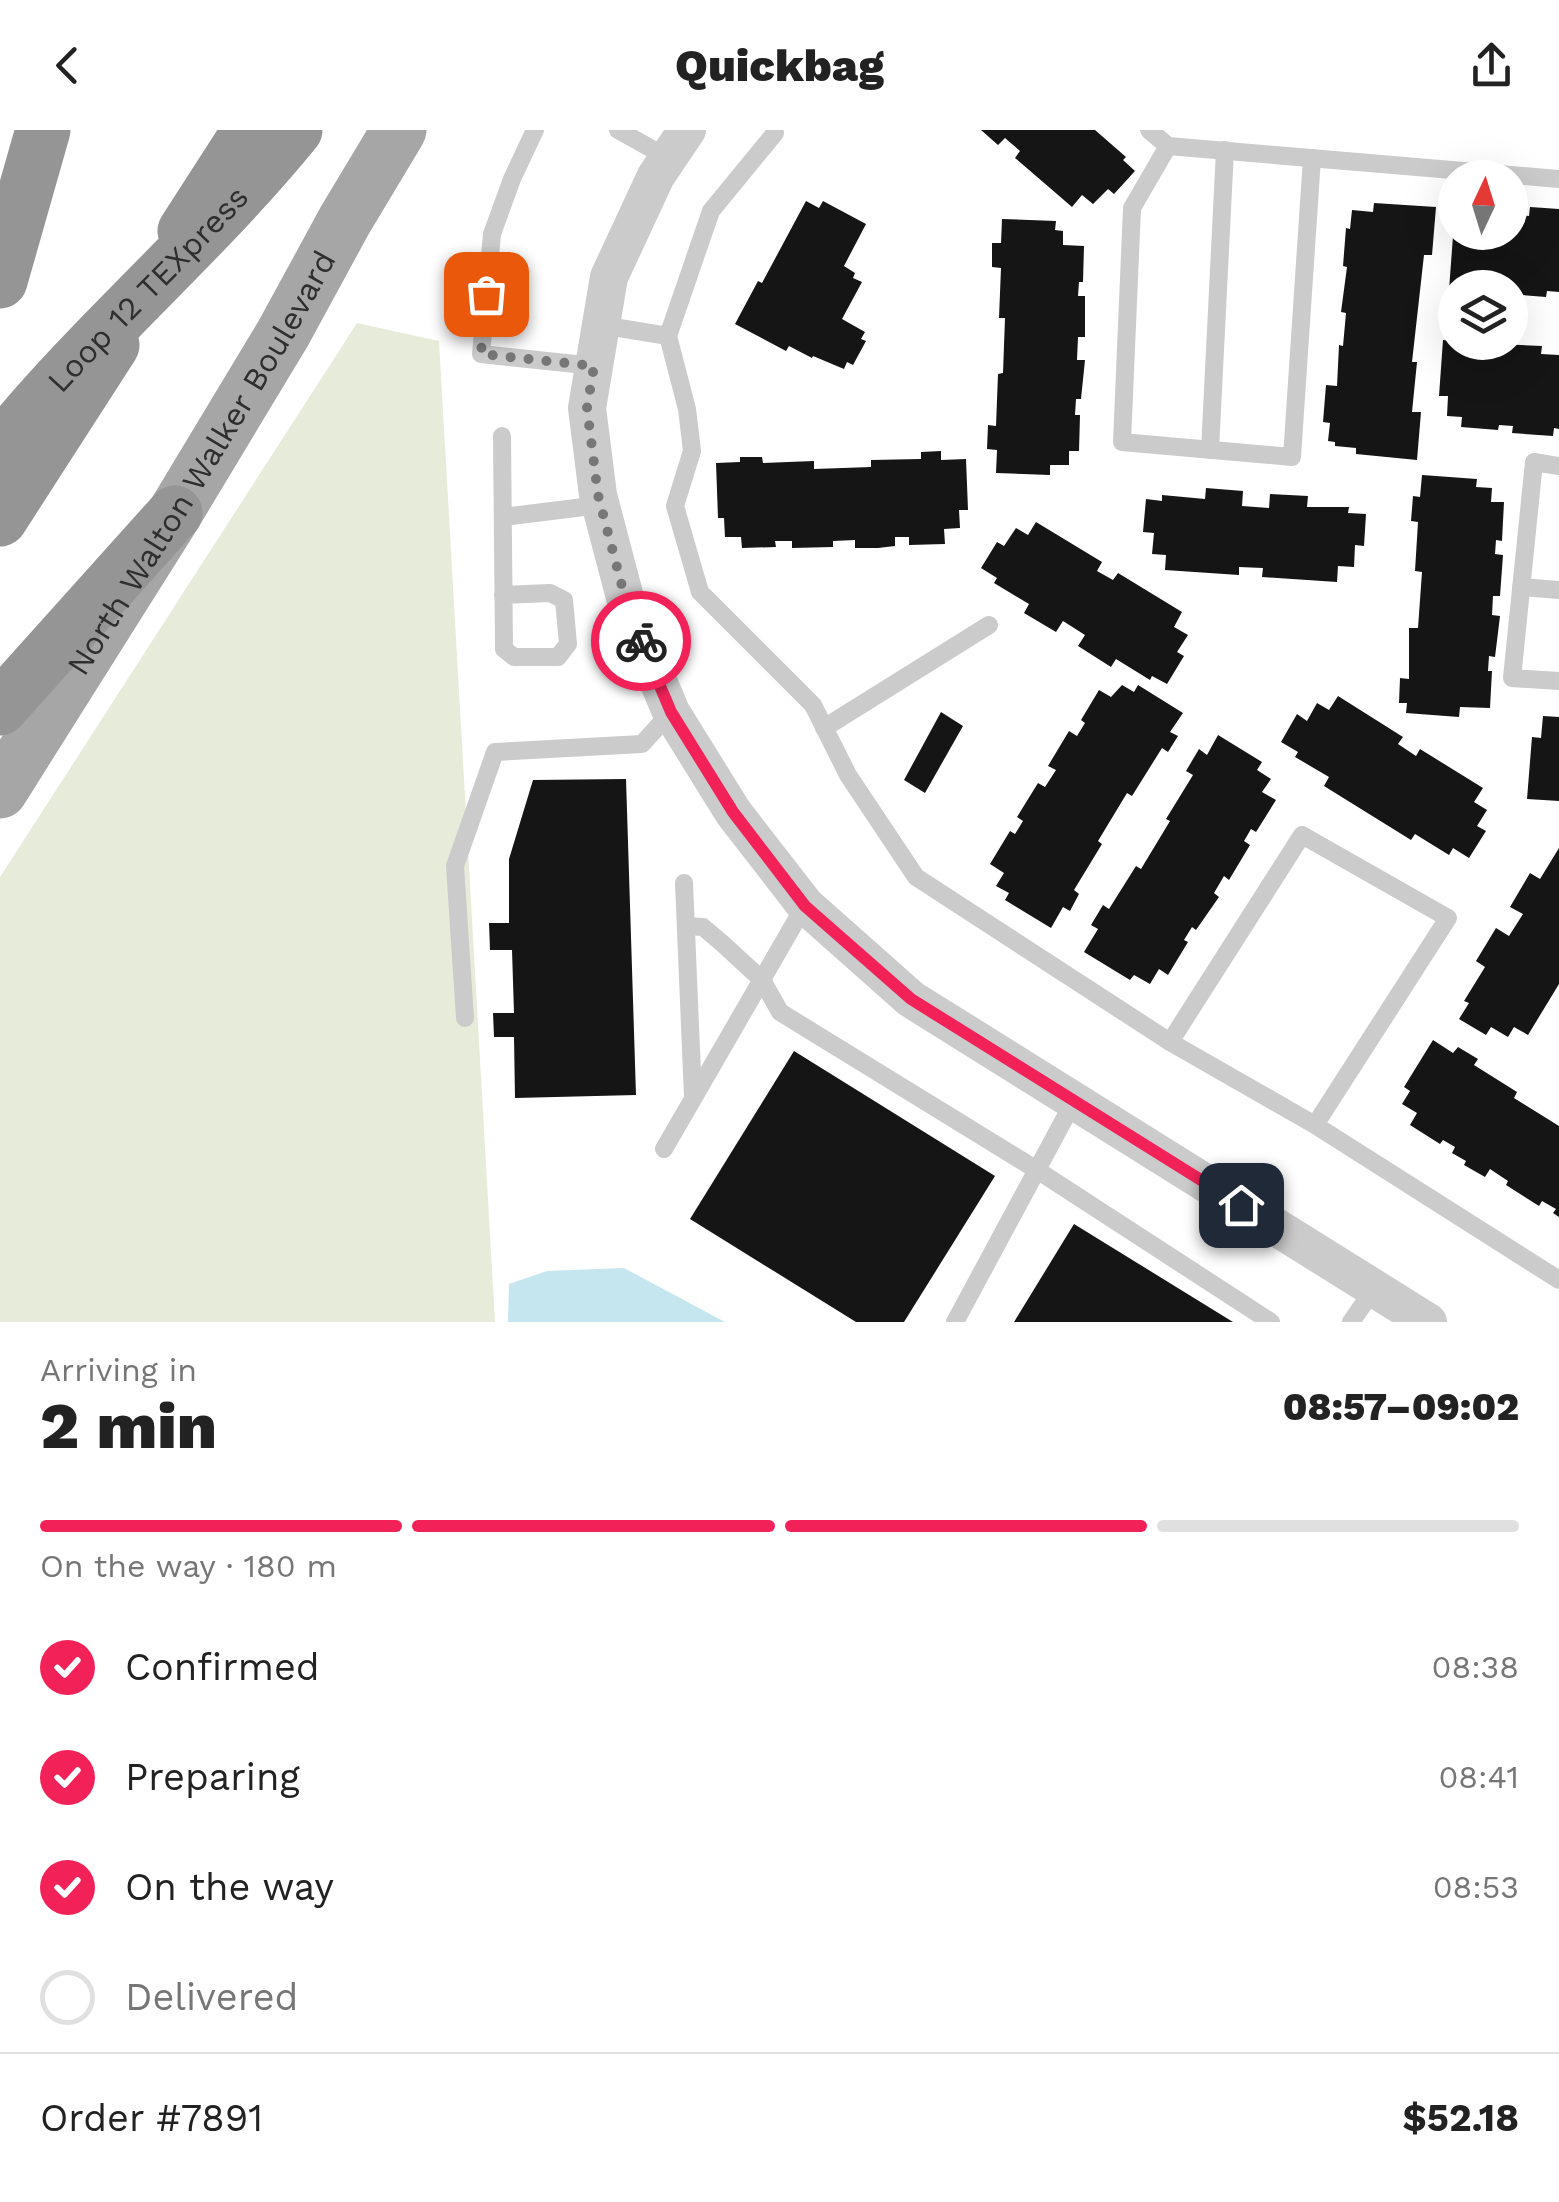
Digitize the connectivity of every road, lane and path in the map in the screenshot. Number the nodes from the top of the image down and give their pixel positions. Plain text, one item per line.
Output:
1 (43, 130) edge
2 (73, 130) edge
3 (250, 130) edge
4 (295, 130) edge
5 (399, 130) edge
6 (534, 130) edge
7 (618, 130) edge
8 (1149, 130) edge
9 (775, 131) edge
10 (677, 144) edge
11 (1168, 146) junction
12 (1224, 150) junction
13 (1312, 158) junction
14 (1559, 179) edge
15 (0, 255) edge
16 (0, 281) edge
17 (601, 325) junction
18 (668, 336) junction
19 (594, 366) junction
20 (502, 436) dead end
21 (0, 449) edge
22 (1210, 450) junction
23 (1559, 466) edge
24 (600, 505) junction
25 (175, 513) junction
26 (503, 517) junction
27 (0, 519) edge
28 (1521, 588) junction
29 (1559, 590) edge
30 (503, 595) junction
31 (989, 625) dead end
32 (1559, 681) edge
33 (0, 708) edge
34 (671, 712) junction
35 (824, 728) junction
36 (0, 791) edge
37 (684, 883) dead end
38 (805, 906) junction
39 (686, 926) junction
40 (762, 980) junction
41 (465, 1018) dead end
42 (1170, 1042) junction
43 (693, 1098) junction
44 (1074, 1101) junction
45 (1315, 1124) junction
46 (664, 1149) dead end
47 (1037, 1170) junction
48 (1559, 1280) edge
49 (1374, 1289) junction
50 (955, 1322) edge
51 (1271, 1322) edge
52 (1351, 1322) edge
53 (1428, 1322) edge

1 - 16 highway, bridge
2 - 15 highway
3 - 27 highway
4 - 21 highway, Loop 12 TEXpress, bridge
5 - 25 main road, North Walton Walker Boulevard
6 - 19 lane
7 - 10 lane
8 - 11 lane
9 - 18 lane
10 - 17 street
11 - 12 lane
11 - 22 lane
12 - 13 lane
12 - 22 lane
13 - 14 lane
13 - 22 lane
17 - 18 lane
17 - 19 street
18 - 35 lane
19 - 24 street
20 - 26 lane
23 - 28 lane
24 - 26 lane
24 - 34 street
25 - 33 highway
25 - 36 main road, North Walton Walker Boulevard
26 - 30 lane
28 - 29 lane
28 - 32 lane
30 - 30 lane
31 - 35 lane
34 - 38 street
34 - 41 lane
35 - 42 lane
37 - 39 lane
38 - 40 lane
38 - 44 street
39 - 40 lane
39 - 43 lane
40 - 43 lane
40 - 47 lane
42 - 45 lane
42 - 45 lane
43 - 46 lane
44 - 47 lane
44 - 49 street
45 - 48 lane
47 - 50 lane
47 - 51 lane
49 - 52 lane
49 - 53 street

